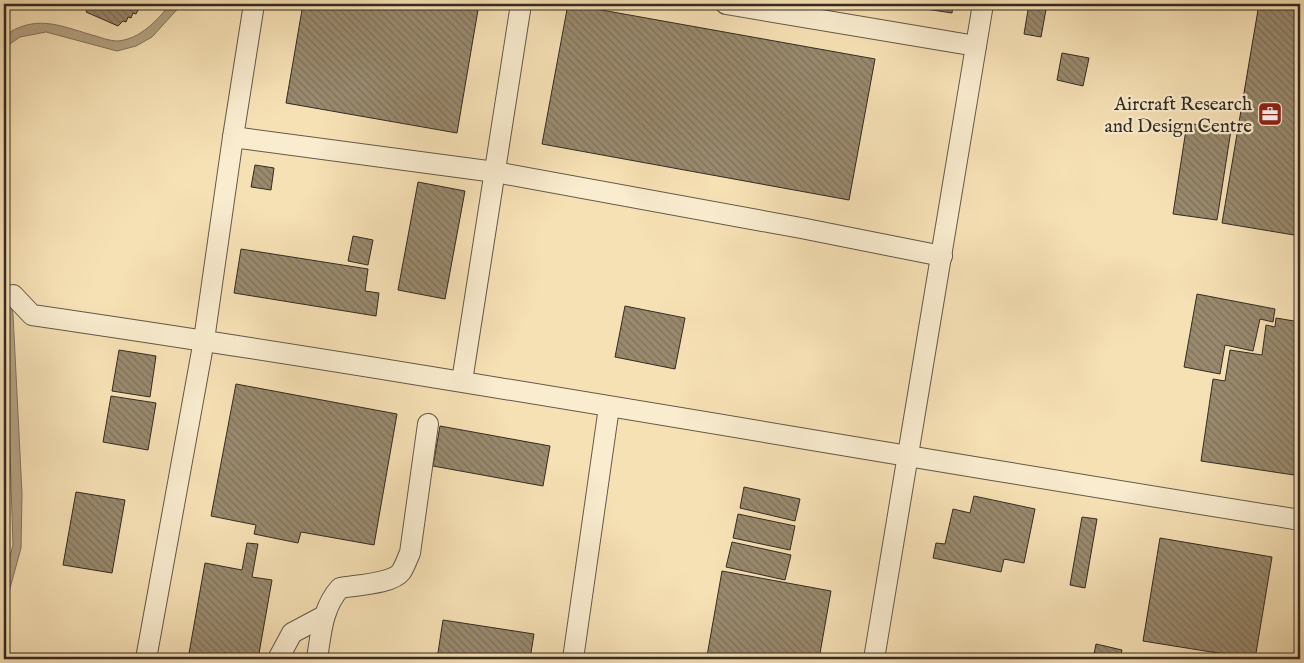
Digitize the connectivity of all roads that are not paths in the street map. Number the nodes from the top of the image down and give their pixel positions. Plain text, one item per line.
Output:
1 (254, 4) edge
2 (521, 4) edge
3 (726, 4) edge
4 (983, 4) edge
5 (976, 46) junction
6 (233, 137) junction
7 (495, 172) junction
8 (942, 256) junction
9 (13, 295) dead end
10 (204, 340) junction
11 (462, 381) junction
12 (609, 407) junction
13 (428, 424) dead end
14 (908, 458) junction
15 (1300, 520) edge
16 (324, 616) junction
17 (146, 659) edge
18 (278, 659) edge
19 (317, 659) edge
20 (573, 659) edge
21 (874, 659) edge

1 - 6 lane
2 - 7 lane
3 - 5 lane
4 - 5 lane
5 - 8 lane
6 - 7 lane
6 - 10 lane
7 - 8 lane
7 - 11 lane
8 - 14 lane
9 - 10 lane
10 - 11 lane
10 - 17 lane
11 - 12 lane
12 - 14 lane
12 - 20 lane
13 - 16 lane
14 - 15 lane
14 - 21 lane
16 - 18 lane
16 - 19 lane

